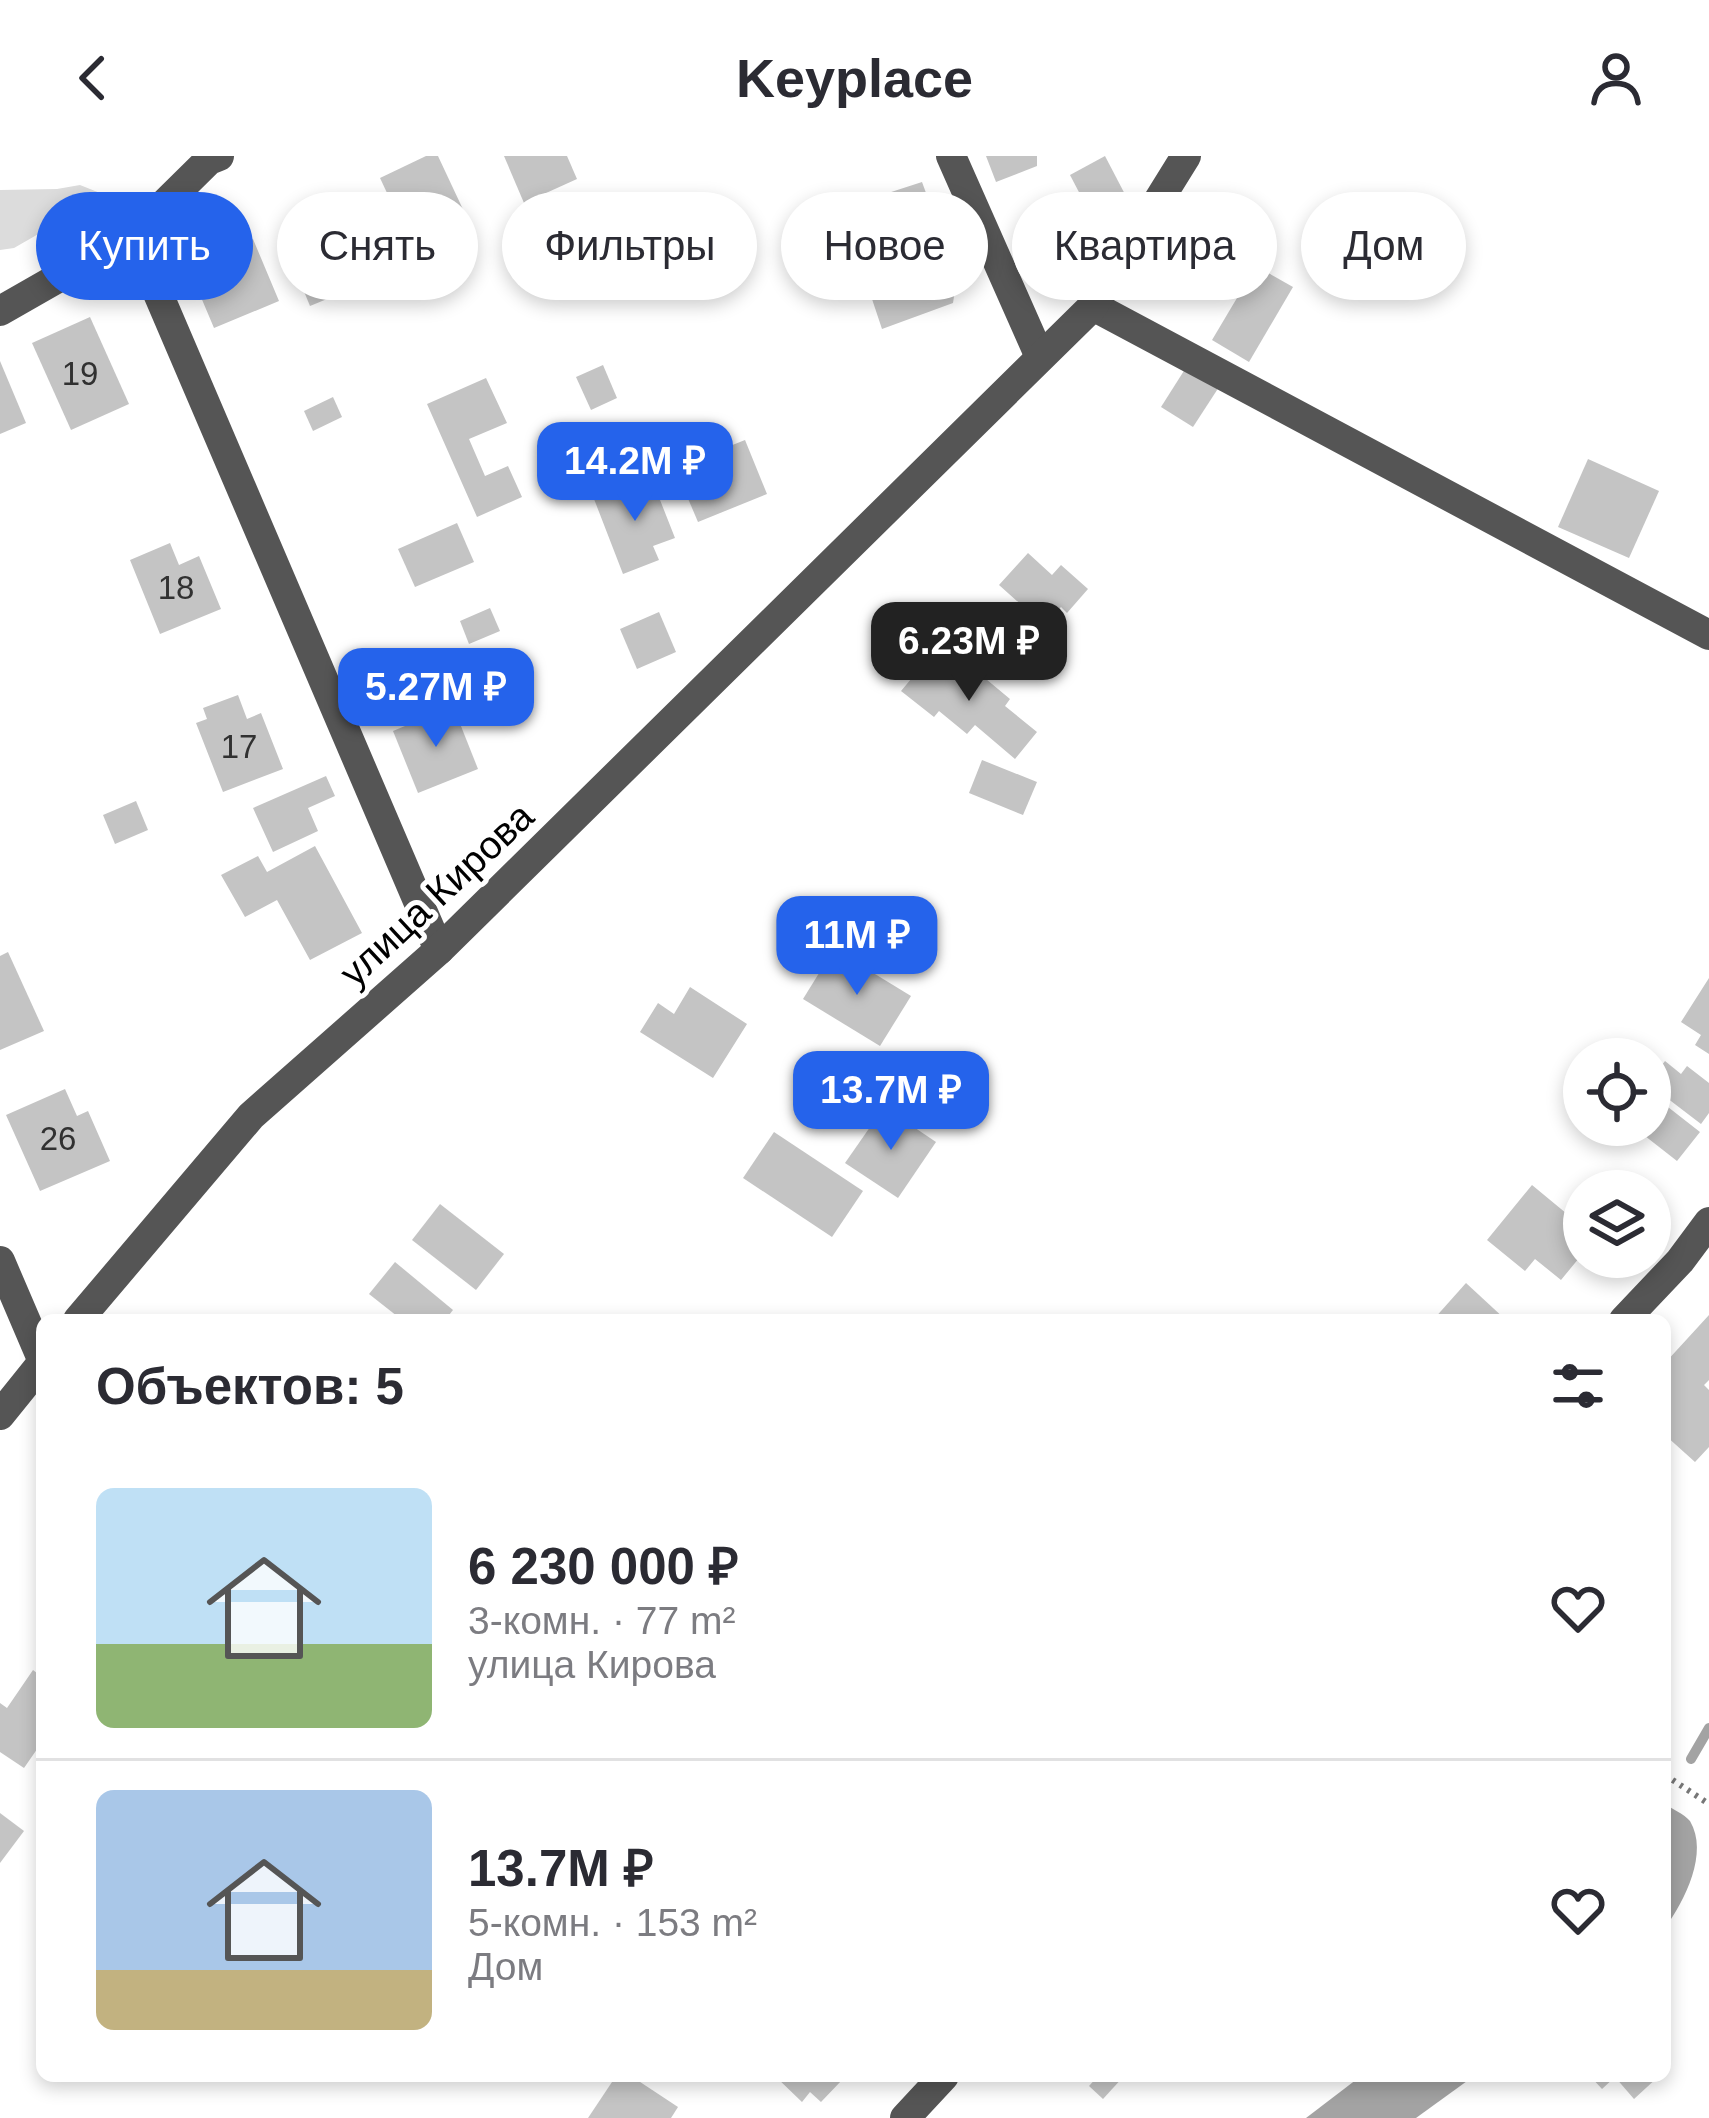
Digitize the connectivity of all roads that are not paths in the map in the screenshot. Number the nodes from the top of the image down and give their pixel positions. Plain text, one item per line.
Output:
1 (219, 156) edge
2 (951, 156) edge
3 (1186, 156) edge
4 (177, 192) edge
5 (36, 290) edge
6 (161, 300) edge
7 (1093, 306) junction
8 (0, 310) edge
9 (1040, 357) junction
10 (1709, 635) edge
11 (439, 950) junction
12 (1709, 1222) edge
13 (0, 1261) edge
14 (83, 1314) edge
15 (1630, 1314) edge
16 (36, 1347) edge
17 (36, 1369) edge
18 (0, 1415) edge
19 (938, 2082) edge
20 (905, 2118) edge

1 - 4 street
2 - 9 street
3 - 7 street, улица Кирова
5 - 8 street
6 - 11 street
7 - 9 street, улица Кирова
7 - 10 street
9 - 11 street, улица Кирова
11 - 14 street, улица Кирова
12 - 15 street
13 - 16 street
17 - 18 street
19 - 20 street

